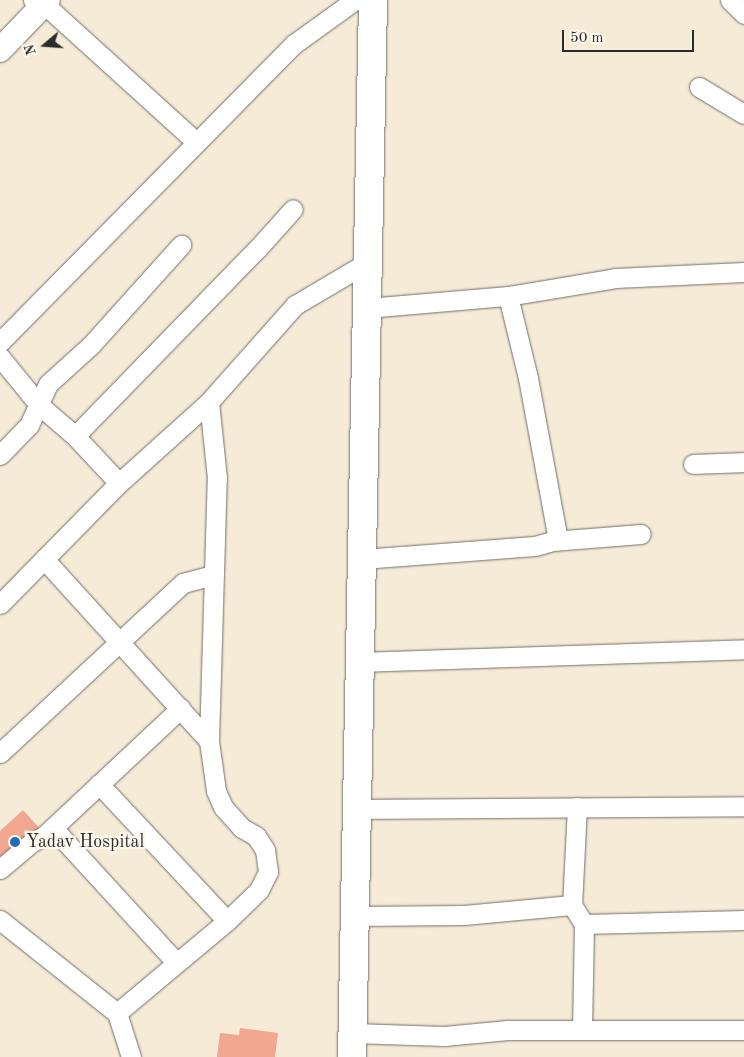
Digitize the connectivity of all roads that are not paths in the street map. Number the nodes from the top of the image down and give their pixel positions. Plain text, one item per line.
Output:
1 (355, 0) edge
2 (373, 0) edge
3 (730, 0) edge
4 (42, 1) edge
5 (744, 14) edge
6 (0, 50) edge
7 (699, 87) dead end
8 (744, 114) edge
9 (195, 141) junction
10 (293, 209) dead end
11 (181, 245) dead end
12 (368, 262) junction
13 (744, 272) edge
14 (508, 296) junction
15 (367, 308) junction
16 (0, 342) edge
17 (0, 357) edge
18 (210, 402) junction
19 (39, 405) junction
20 (76, 436) junction
21 (0, 455) edge
22 (744, 462) edge
23 (693, 464) dead end
24 (119, 483) junction
25 (641, 534) dead end
26 (558, 540) junction
27 (44, 559) junction
28 (362, 559) junction
29 (213, 575) junction
30 (0, 604) edge
31 (120, 641) junction
32 (744, 649) edge
33 (360, 662) junction
34 (181, 708) junction
35 (209, 741) junction
36 (0, 753) edge
37 (99, 784) junction
38 (744, 806) edge
39 (577, 807) junction
40 (357, 809) junction
41 (53, 828) junction
42 (0, 869) edge
43 (572, 906) junction
44 (354, 916) junction
45 (0, 920) edge
46 (744, 920) edge
47 (227, 921) junction
48 (584, 924) junction
49 (176, 962) junction
50 (117, 1013) junction
51 (582, 1030) junction
52 (744, 1030) edge
53 (352, 1045) edge
54 (131, 1057) edge

1 - 9 street
2 - 12 main road
3 - 5 street
4 - 6 street
4 - 9 street
7 - 8 street
9 - 16 street
10 - 20 street
11 - 19 street
12 - 15 main road
12 - 18 street
13 - 14 street
14 - 15 street
14 - 26 street
15 - 28 main road
17 - 19 street
18 - 24 street
18 - 29 street
19 - 20 street
19 - 21 street
20 - 24 street
22 - 23 street
24 - 27 street
25 - 26 street
26 - 28 street
27 - 30 street
27 - 31 street
28 - 33 main road
29 - 31 street
29 - 35 street
31 - 34 street
31 - 36 street
32 - 33 street
33 - 40 main road
34 - 35 street
34 - 37 street
35 - 47 street
37 - 41 street
37 - 47 street
38 - 39 street
39 - 40 street
39 - 43 street
40 - 44 main road
41 - 42 street
41 - 49 street
43 - 44 street
43 - 48 street
44 - 53 main road
45 - 50 street
46 - 48 street
47 - 49 street
48 - 51 street
49 - 50 street
50 - 54 street
51 - 52 street
51 - 53 street

